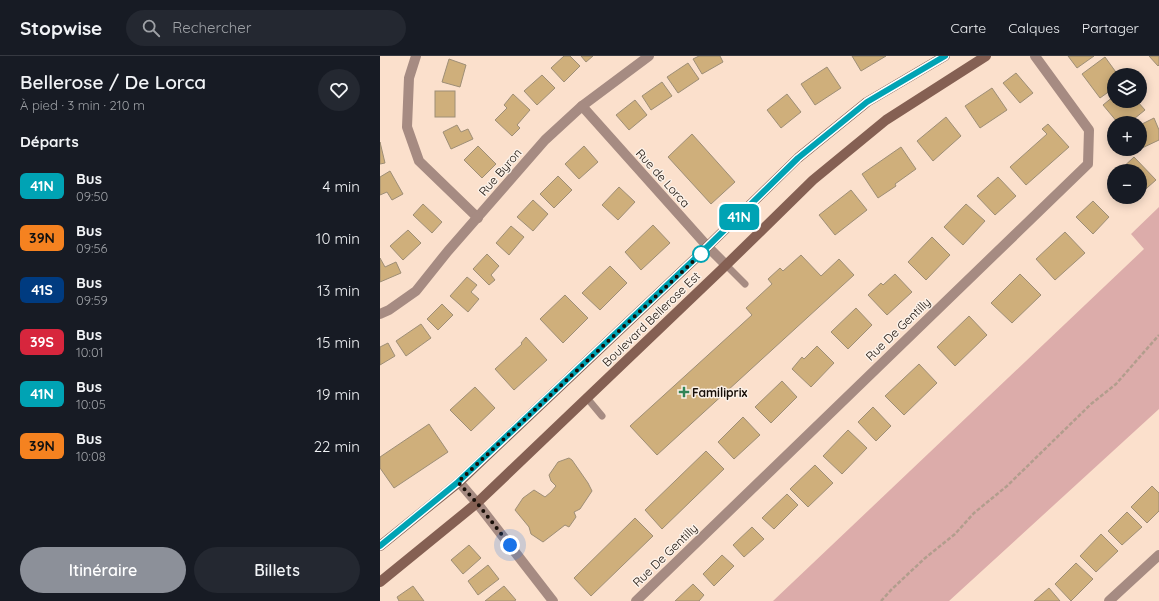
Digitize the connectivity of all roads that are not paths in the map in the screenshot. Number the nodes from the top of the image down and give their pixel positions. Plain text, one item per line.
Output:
1 (416, 56) edge
2 (649, 56) edge
3 (945, 56) edge
4 (986, 56) edge
5 (1035, 56) edge
6 (582, 106) junction
7 (478, 218) junction
8 (708, 247) junction
9 (726, 265) junction
10 (745, 284) dead end
11 (380, 314) edge
12 (586, 398) junction
13 (602, 416) dead end
14 (458, 482) junction
15 (477, 503) junction
16 (380, 546) edge
17 (1159, 555) edge
18 (380, 582) edge
19 (553, 601) edge
20 (636, 601) edge
21 (1108, 601) edge

1 - 7 street
2 - 6 street, Rue Byron
3 - 8 street, Boulevard Bellerose Est
4 - 9 street, Boulevard Bellerose Est
5 - 20 street, Rue De Gentilly
6 - 7 street, Rue Byron
6 - 8 street, Rue de Lorca
7 - 11 street, Rue Byron
8 - 9 street, Rue de Lorca
8 - 14 street, Boulevard Bellerose Est
9 - 10 lane
9 - 12 street, Boulevard Bellerose Est
12 - 13 lane
12 - 15 street, Boulevard Bellerose Est
14 - 15 street
14 - 16 street, Boulevard Bellerose Est
15 - 18 street, Boulevard Bellerose Est
15 - 19 street
17 - 21 street

